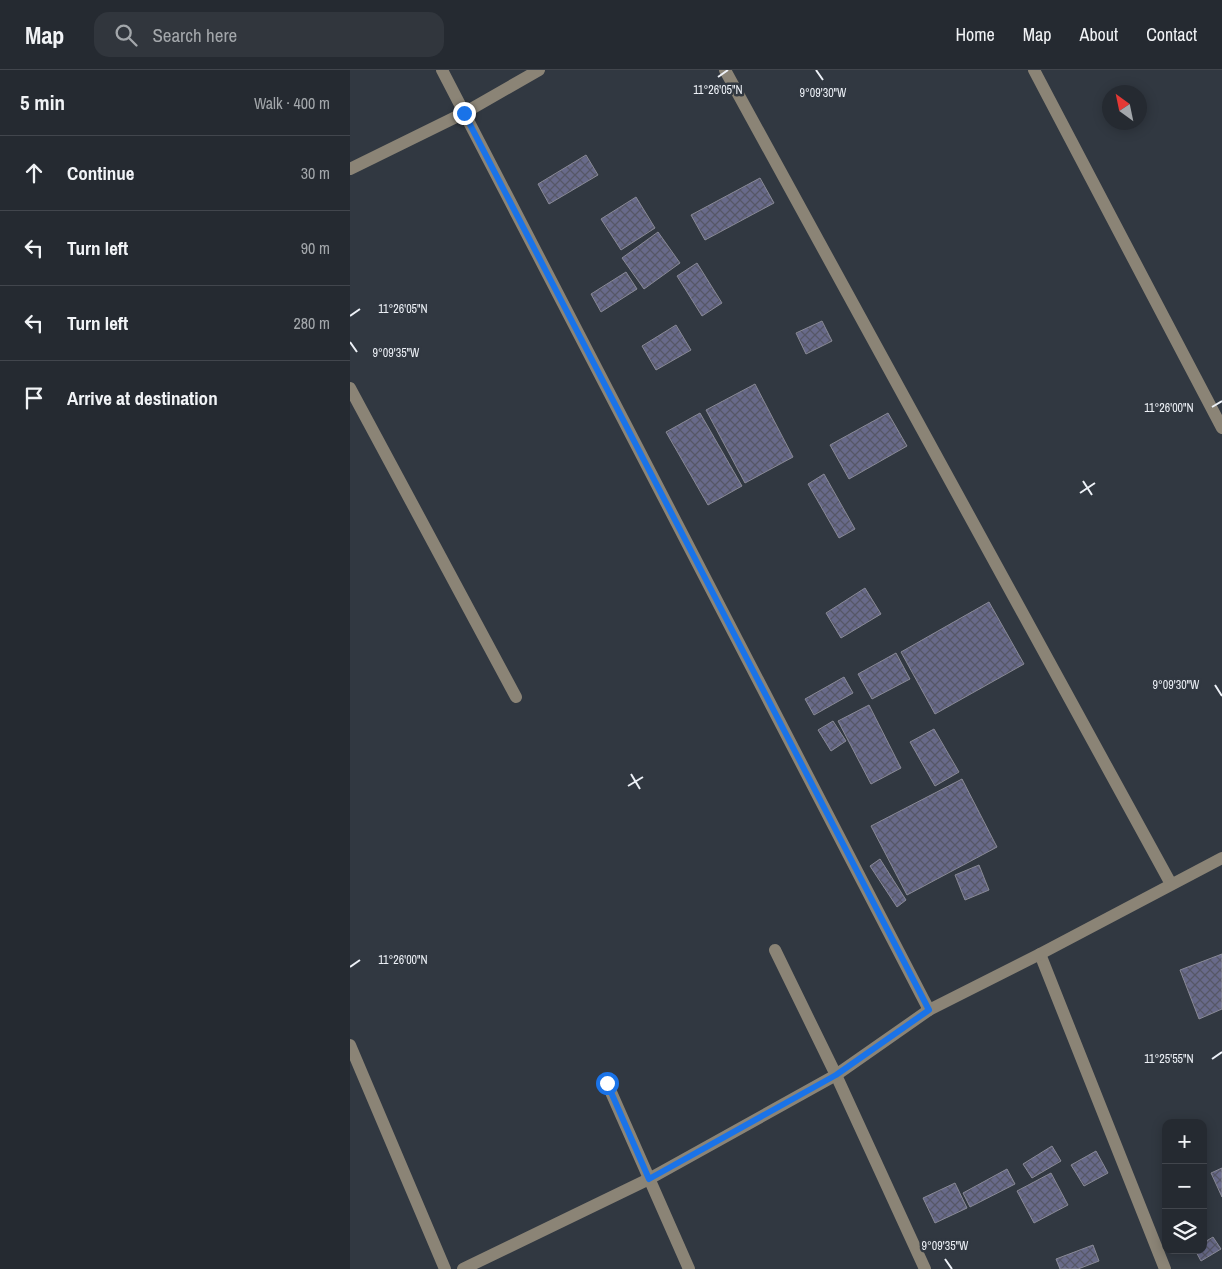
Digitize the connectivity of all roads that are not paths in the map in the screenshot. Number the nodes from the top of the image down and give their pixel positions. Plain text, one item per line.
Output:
1 (442, 70) edge
2 (539, 70) edge
3 (724, 70) edge
4 (1034, 70) edge
5 (464, 113) junction
6 (350, 169) edge
7 (350, 388) edge
8 (1222, 428) edge
9 (516, 697) dead end
10 (1222, 858) edge
11 (1171, 884) junction
12 (775, 950) dead end
13 (1040, 954) junction
14 (929, 1010) junction
15 (350, 1045) edge
16 (836, 1075) junction
17 (607, 1083) dead end
18 (649, 1179) junction
19 (444, 1269) edge
20 (463, 1269) edge
21 (689, 1269) edge
22 (925, 1269) edge
23 (1165, 1269) edge

1 - 5 street
2 - 5 street
3 - 11 street
4 - 8 street
5 - 6 street
5 - 14 street
7 - 9 street
10 - 11 street
11 - 13 street
12 - 16 street
13 - 14 street
13 - 23 street
14 - 16 street
15 - 19 street
16 - 18 street
16 - 22 street
17 - 18 street
18 - 20 street
18 - 21 street

